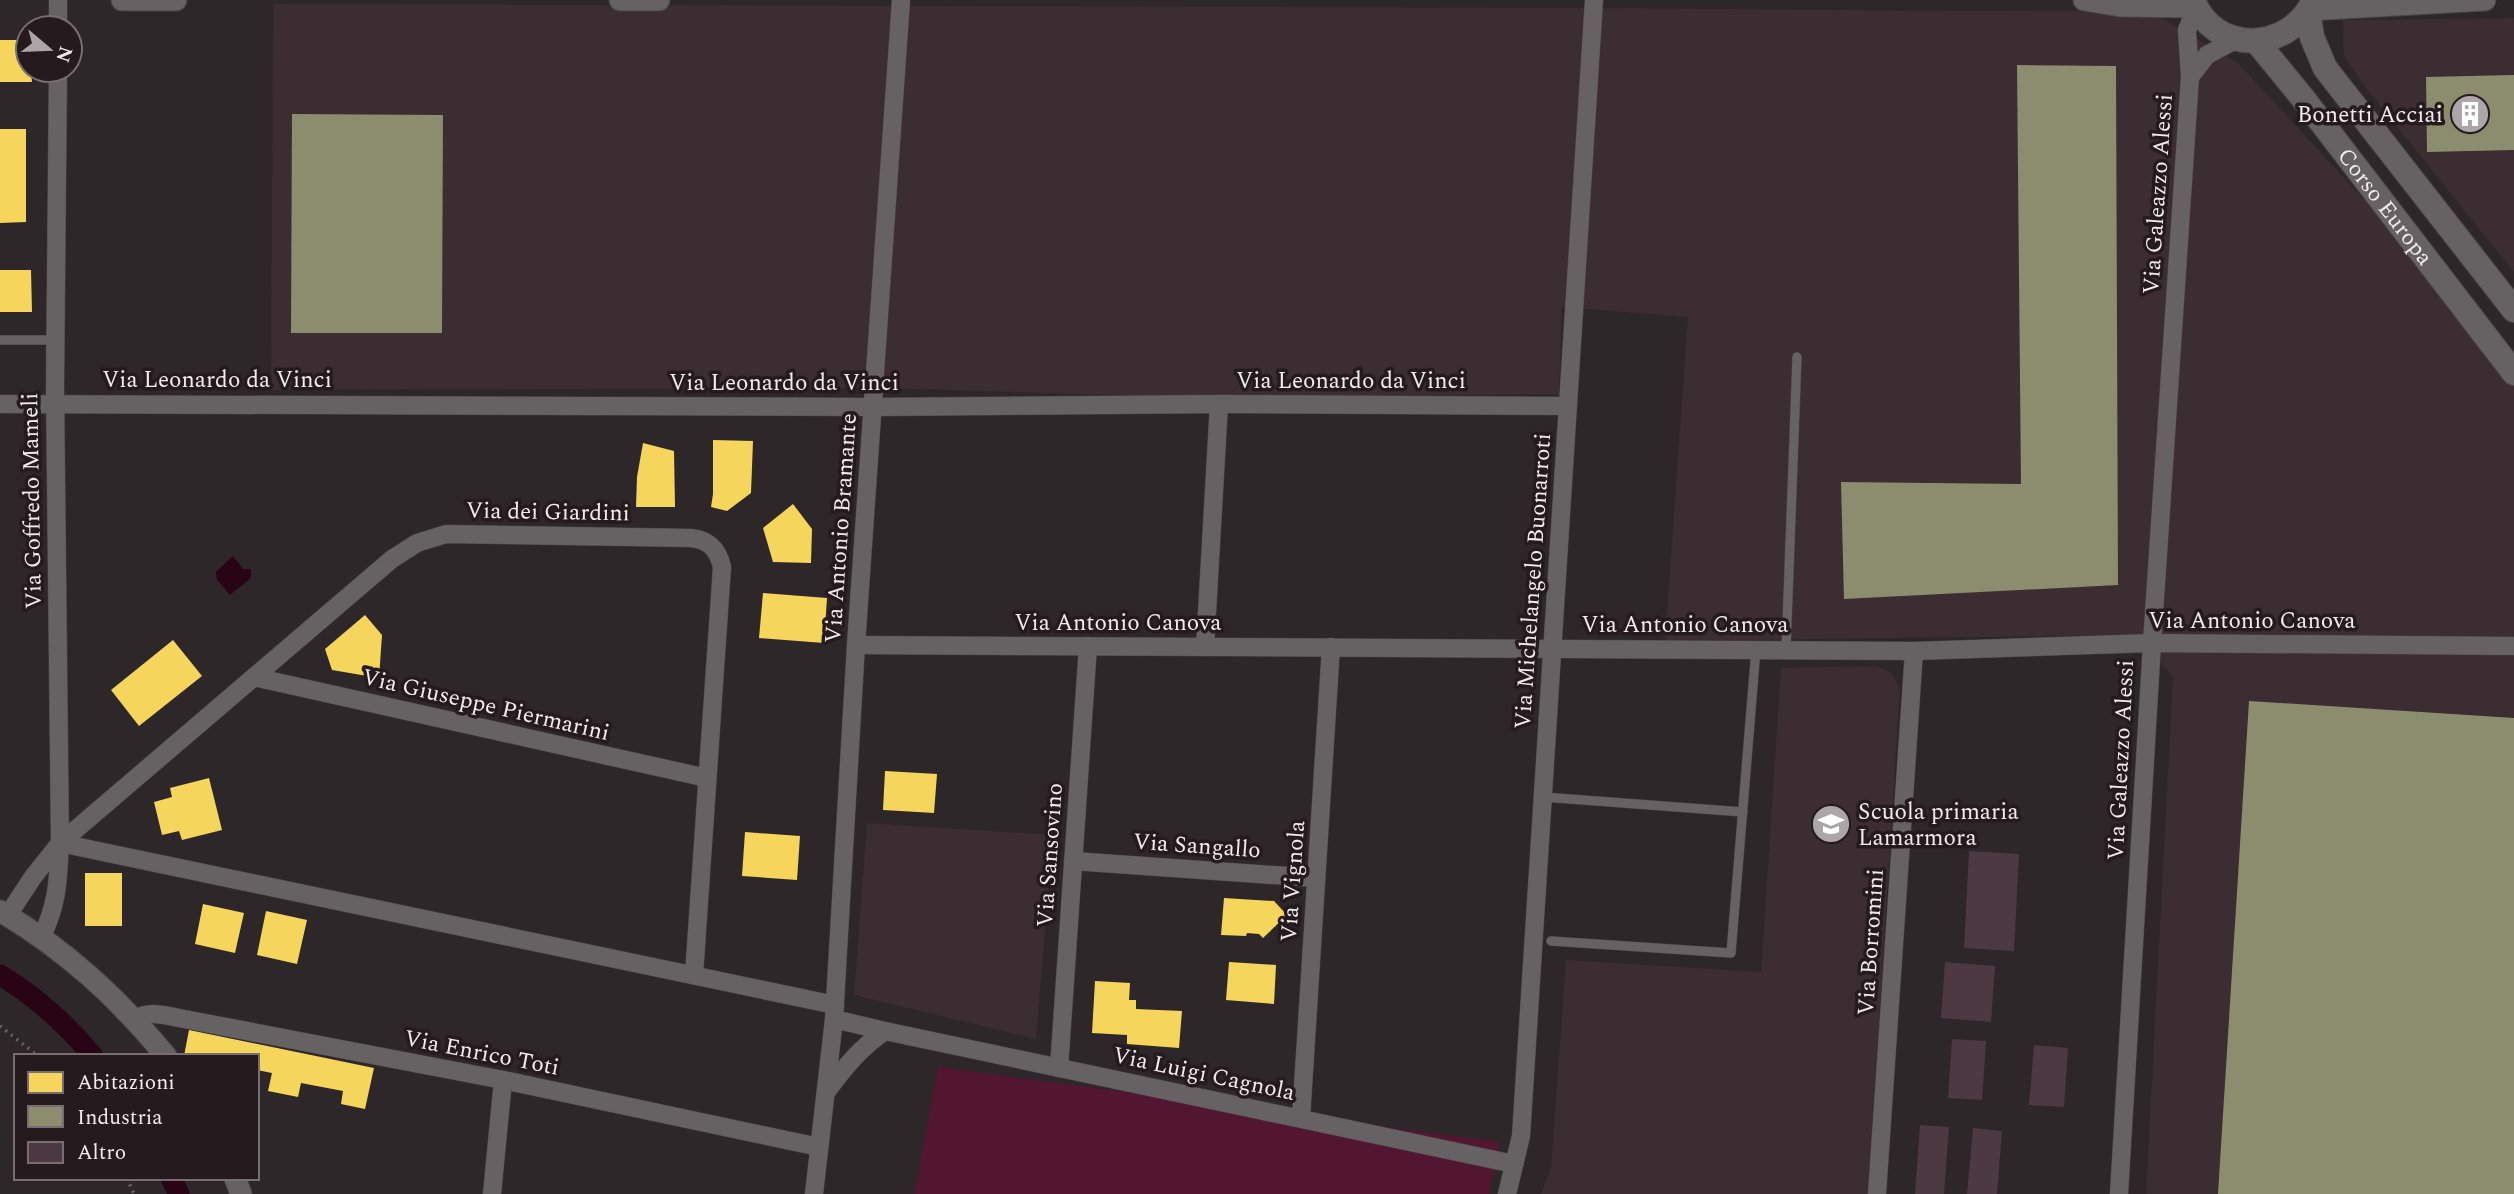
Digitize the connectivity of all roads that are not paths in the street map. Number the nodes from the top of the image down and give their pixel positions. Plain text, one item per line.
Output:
1 (122, 0) edge
2 (176, 0) edge
3 (620, 0) edge
4 (659, 0) edge
5 (901, 0) edge
6 (1594, 0) edge
7 (2084, 0) edge
8 (2484, 0) edge
9 (2195, 5) edge
10 (2310, 7) edge
11 (2247, 41) junction
12 (2190, 77) junction
13 (58, 84) edge
14 (2514, 310) edge
15 (0, 340) edge
16 (54, 340) junction
17 (1797, 357) dead end
18 (2514, 373) edge
19 (55, 403) junction
20 (0, 404) edge
21 (1219, 404) junction
22 (1568, 406) junction
23 (874, 407) junction
24 (2152, 643) junction
25 (856, 645) junction
26 (1088, 646) junction
27 (2514, 646) edge
28 (1205, 647) junction
29 (1331, 647) junction
30 (1551, 648) junction
31 (1756, 649) junction
32 (1786, 650) junction
33 (1914, 651) junction
34 (254, 677) junction
35 (707, 778) junction
36 (1542, 797) junction
37 (1743, 812) junction
38 (60, 843) junction
39 (1073, 861) junction
40 (1316, 878) junction
41 (4, 913) edge
42 (41, 938) junction
43 (1551, 941) dead end
44 (694, 975) junction
45 (834, 1012) junction
46 (135, 1018) junction
47 (885, 1031) junction
48 (164, 1054) edge
49 (1059, 1068) junction
50 (503, 1080) junction
51 (825, 1094) junction
52 (1301, 1118) junction
53 (819, 1147) junction
54 (1514, 1164) junction
55 (492, 1194) edge
56 (814, 1194) edge
57 (1507, 1194) edge
58 (1877, 1194) edge
59 (2119, 1194) edge

1 - 2 street
3 - 4 street
5 - 23 street, Via Antonio Bramante
6 - 22 street, Via Michelangelo Buonarroti
7 - 9 street
8 - 10 street
9 - 11 main road, Corso Europa
9 - 12 street, Via Galeazzo Alessi
10 - 11 main road
10 - 14 main road, Corso Europa
11 - 12 street, Via Galeazzo Alessi
11 - 18 main road, Corso Europa
12 - 24 street, Via Galeazzo Alessi
13 - 16 street, Via Goffredo Mameli
15 - 16 lane
16 - 19 street, Via Goffredo Mameli
17 - 32 lane
19 - 20 street, Via Leonardo da Vinci
19 - 23 street, Via Leonardo da Vinci
19 - 38 street, Via Goffredo Mameli
21 - 22 street, Via Leonardo da Vinci
21 - 23 street, Via Leonardo da Vinci
21 - 28 street
22 - 30 street, Via Michelangelo Buonarroti
23 - 25 street, Via Antonio Bramante
24 - 27 street, Via Antonio Canova
24 - 33 street, Via Antonio Canova
24 - 59 street, Via Galeazzo Alessi
25 - 26 street, Via Antonio Canova
25 - 45 street, Via Antonio Bramante
26 - 28 street, Via Antonio Canova
26 - 39 street, Via Sansovino
28 - 29 street, Via Antonio Canova
29 - 30 street, Via Antonio Canova
29 - 40 street, Via Vignola
30 - 31 street, Via Antonio Canova
30 - 36 street, Via Michelangelo Buonarroti
31 - 32 street, Via Antonio Canova
31 - 37 lane
32 - 33 street, Via Antonio Canova
33 - 58 street, Via Borromini
34 - 35 street, Via Giuseppe Piermarini
34 - 35 street, Via dei Giardini
34 - 38 street, Via dei Giardini
35 - 44 street, Via dei Giardini
36 - 37 lane
36 - 54 street, Via Michelangelo Buonarroti
37 - 43 lane
38 - 41 street
38 - 42 street, Via Goffredo Mameli
38 - 44 street, Via Luigi Cagnola
39 - 40 street, Via Sangallo
39 - 49 street, Via Sansovino
40 - 52 street, Via Vignola
41 - 42 street
42 - 46 street
44 - 45 street, Via Luigi Cagnola
45 - 47 street, Via Luigi Cagnola
45 - 51 street, Via Antonio Bramante
46 - 48 street
46 - 50 street, Via Enrico Toti
47 - 49 street, Via Luigi Cagnola
47 - 51 street
49 - 52 street, Via Luigi Cagnola
50 - 53 street, Via Enrico Toti
50 - 55 street
51 - 53 street, Via Antonio Bramante
52 - 54 street, Via Luigi Cagnola
53 - 56 street, Via Antonio Bramante
54 - 57 street, Via Michelangelo Buonarroti

